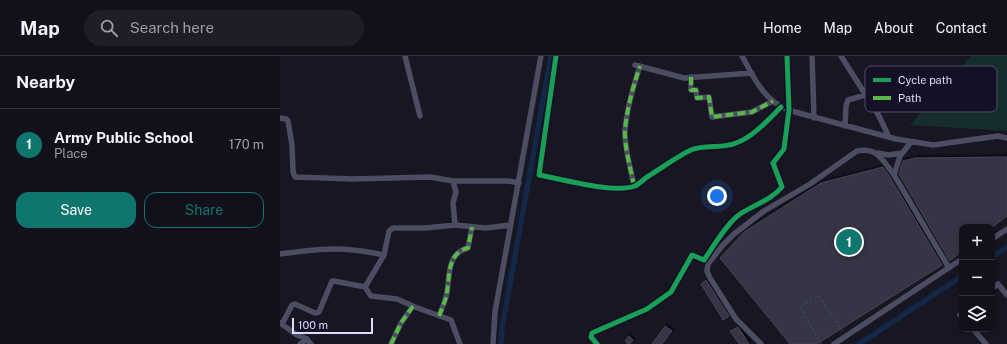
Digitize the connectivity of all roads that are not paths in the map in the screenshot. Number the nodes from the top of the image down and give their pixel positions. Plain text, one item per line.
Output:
1 (405, 56) edge
2 (541, 56) edge
3 (556, 56) edge
4 (742, 56) edge
5 (787, 56) edge
6 (812, 56) edge
7 (841, 56) edge
8 (752, 74) junction
9 (690, 77) junction
10 (865, 95) joint
11 (773, 101) junction
12 (780, 107) junction
13 (789, 110) junction
14 (876, 112) edge
15 (420, 116) dead end
16 (280, 118) edge
17 (814, 118) junction
18 (845, 126) junction
19 (889, 138) junction
20 (1007, 138) edge
21 (911, 142) junction
22 (876, 153) junction
23 (902, 153) junction
24 (894, 175) junction
25 (453, 181) junction
26 (519, 183) junction
27 (634, 186) junction
28 (455, 225) junction
29 (510, 226) junction
30 (472, 227) junction
31 (1007, 229) edge
32 (995, 237) edge
33 (280, 254) edge
34 (384, 255) junction
35 (961, 260) edge
36 (949, 268) junction
37 (995, 286) edge
38 (364, 287) junction
39 (1007, 295) edge
40 (413, 306) junction
41 (439, 316) junction
42 (281, 323) edge
43 (976, 332) edge
44 (307, 339) junction
45 (300, 344) edge
46 (311, 344) edge
47 (391, 344) edge
48 (460, 344) edge
49 (493, 344) edge
50 (597, 344) edge
51 (761, 344) edge
52 (834, 344) edge
53 (986, 344) edge

1 - 15 street
2 - 26 street
3 - 27 street
4 - 8 street
5 - 13 street
6 - 17 street
7 - 10 street
8 - 9 street
8 - 11 street
9 - 11 street
9 - 27 street
10 - 18 street
11 - 12 street
12 - 13 street
12 - 27 street
13 - 17 street
13 - 50 street
14 - 19 street
16 - 25 street
17 - 18 street
18 - 19 street
19 - 21 street
20 - 21 street
21 - 23 street
22 - 23 street
22 - 24 street
22 - 51 street
23 - 24 street
24 - 36 street
25 - 26 street
25 - 28 street
26 - 29 street
28 - 30 street
28 - 34 street
29 - 30 street
29 - 49 street
30 - 41 street
31 - 32 street
33 - 34 street
34 - 38 street
35 - 36 street
36 - 52 street
37 - 39 street
38 - 40 street
38 - 42 street
40 - 41 street
40 - 47 street
41 - 48 street
42 - 44 street
43 - 53 street
44 - 45 street
44 - 46 street

